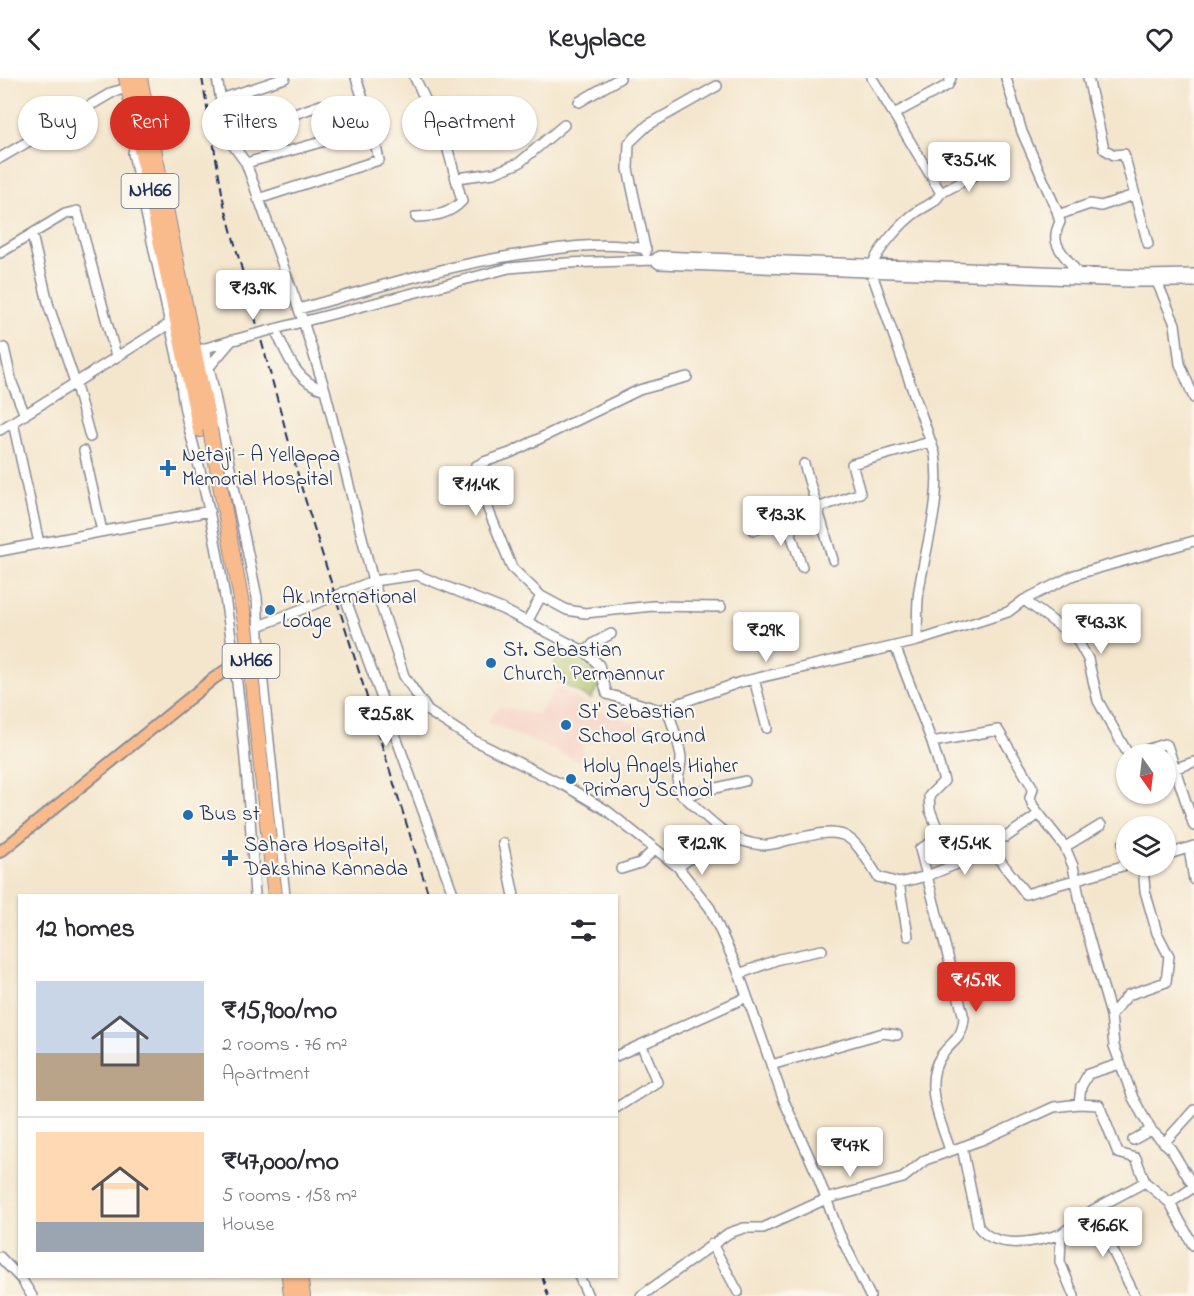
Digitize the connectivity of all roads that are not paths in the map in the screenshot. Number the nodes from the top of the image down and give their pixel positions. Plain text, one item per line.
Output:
1 (140, 78) edge
2 (217, 78) edge
3 (285, 78) edge
4 (356, 78) edge
5 (415, 78) edge
6 (620, 78) edge
7 (872, 78) edge
8 (951, 78) edge
9 (1006, 78) edge
10 (1088, 78) edge
11 (127, 83) edge
12 (717, 86) dead end
13 (141, 96) edge
14 (220, 96) edge
15 (230, 96) edge
16 (362, 96) edge
17 (579, 102) dead end
18 (894, 114) junction
19 (564, 125) dead end
20 (311, 145) edge
21 (147, 150) edge
22 (148, 150) edge
23 (236, 150) edge
24 (377, 150) edge
25 (0, 158) edge
26 (246, 163) junction
27 (984, 170) dead end
28 (457, 178) junction
29 (941, 193) junction
30 (1134, 195) junction
31 (258, 199) junction
32 (1058, 215) junction
33 (416, 217) dead end
34 (32, 235) junction
35 (1148, 244) dead end
36 (646, 249) junction
37 (0, 253) edge
38 (651, 260) junction
39 (871, 267) junction
40 (1077, 272) junction
41 (1194, 274) edge
42 (1153, 280) junction
43 (1194, 282) edge
44 (299, 309) junction
45 (303, 321) junction
46 (172, 322) junction
47 (275, 329) junction
48 (235, 339) junction
49 (4, 348) dead end
50 (194, 352) junction
51 (116, 356) junction
52 (209, 367) junction
53 (180, 370) junction
54 (687, 377) dead end
55 (75, 382) junction
56 (325, 390) junction
57 (1194, 398) edge
58 (25, 415) junction
59 (13, 422) junction
60 (0, 430) edge
61 (205, 430) junction
62 (90, 437) dead end
63 (930, 442) junction
64 (84, 451) dead end
65 (804, 464) dead end
66 (816, 509) junction
67 (210, 511) junction
68 (786, 519) junction
69 (754, 530) dead end
70 (102, 531) junction
71 (39, 543) junction
72 (1193, 545) edge
73 (0, 551) edge
74 (833, 560) dead end
75 (802, 567) dead end
76 (373, 581) junction
77 (343, 592) junction
78 (541, 596) junction
79 (1024, 600) junction
80 (721, 607) dead end
81 (527, 622) junction
82 (259, 626) junction
83 (611, 634) dead end
84 (917, 640) junction
85 (895, 646) junction
86 (586, 652) junction
87 (260, 654) junction
88 (235, 664) junction
89 (754, 679) junction
90 (667, 707) junction
91 (767, 728) dead end
92 (932, 742) junction
93 (1122, 744) edge
94 (1194, 762) edge
95 (1176, 768) joint
96 (745, 781) dead end
97 (683, 796) junction
98 (1039, 814) junction
99 (1101, 825) dead end
100 (1194, 826) edge
101 (724, 834) junction
102 (1006, 837) dead end
103 (503, 843) dead end
104 (1065, 847) junction
105 (1192, 847) edge
106 (655, 849) junction
107 (0, 852) edge
108 (1176, 852) edge
109 (678, 867) junction
110 (621, 869) dead end
111 (1116, 869) edge
112 (927, 876) junction
113 (1144, 876) edge
114 (1194, 880) edge
115 (1075, 881) junction
116 (899, 883) junction
117 (255, 894) edge
118 (267, 894) edge
119 (275, 894) edge
120 (285, 894) edge
121 (453, 894) edge
122 (514, 894) edge
123 (908, 936) dead end
124 (822, 950) dead end
125 (739, 974) junction
126 (747, 997) junction
127 (1111, 1015) junction
128 (897, 1035) dead end
129 (642, 1046) junction
130 (618, 1055) edge
131 (1120, 1064) junction
132 (771, 1065) junction
133 (1079, 1104) junction
134 (618, 1107) edge
135 (1194, 1110) edge
136 (1151, 1130) junction
137 (1133, 1140) dead end
138 (1164, 1143) junction
139 (962, 1147) junction
140 (950, 1150) junction
141 (1145, 1182) junction
142 (826, 1199) junction
143 (1170, 1203) junction
144 (1093, 1210) junction
145 (1061, 1234) junction
146 (712, 1244) junction
147 (1193, 1245) edge
148 (0, 1257) edge
149 (18, 1276) edge
150 (20, 1278) edge
151 (289, 1278) edge
152 (300, 1278) edge
153 (580, 1278) edge
154 (656, 1292) edge
155 (738, 1292) dead end
156 (32, 1296) edge
157 (291, 1296) edge
158 (303, 1296) edge
159 (588, 1296) edge
160 (640, 1296) edge
161 (870, 1296) edge
162 (1074, 1296) edge
163 (1135, 1296) edge

1 - 13 highway, NH66
2 - 14 street
3 - 15 street
4 - 16 street
5 - 28 street
6 - 17 street
7 - 18 street
8 - 18 street
9 - 32 street
10 - 30 street
11 - 25 street
12 - 36 street
18 - 29 street
19 - 28 street
20 - 26 street
21 - 46 highway, NH66
22 - 50 highway, NH66
23 - 26 street
24 - 31 street
26 - 31 street
27 - 29 street
28 - 33 street
29 - 39 street
30 - 32 street
30 - 35 street
31 - 44 street
32 - 40 street
34 - 37 street
34 - 51 street
34 - 55 street
36 - 38 street
36 - 44 street
38 - 39 street
38 - 45 street
39 - 40 street
39 - 42 street
39 - 63 street
40 - 42 street
41 - 42 street
42 - 43 street
42 - 57 street
44 - 45 street
45 - 47 street
45 - 56 street
46 - 50 highway, NH66
46 - 51 street
46 - 53 street
47 - 48 street, bridge
47 - 56 street
48 - 50 street
48 - 52 street
49 - 58 street
50 - 52 street
50 - 53 street
50 - 61 highway, NH66
51 - 55 street
52 - 82 street
53 - 67 street
54 - 78 street
55 - 58 street
55 - 62 street
56 - 76 street
58 - 59 street
59 - 60 street
59 - 71 street
61 - 118 highway, NH66
61 - 119 highway, NH66, bridge
63 - 66 street
63 - 84 street
64 - 70 street
65 - 66 street
66 - 68 street
66 - 74 street
67 - 70 street
67 - 88 street
68 - 69 street
68 - 75 street
70 - 71 street
71 - 73 street
72 - 79 street
76 - 77 street
76 - 81 street
76 - 106 street
77 - 82 street
77 - 121 street
78 - 80 street
78 - 81 street
79 - 84 street
79 - 93 street
81 - 86 street
82 - 87 street
83 - 86 street
84 - 85 street
85 - 89 street
85 - 92 street
86 - 90 street
87 - 88 main road
87 - 120 street
88 - 107 main road
88 - 117 street
89 - 90 street
89 - 91 street
90 - 97 street
92 - 98 street
92 - 112 street
94 - 95 street
95 - 100 street
96 - 97 street
97 - 101 street
98 - 102 street
98 - 104 street
99 - 104 street
101 - 109 street
101 - 116 street
103 - 122 street
104 - 115 street
105 - 108 street
105 - 114 street
106 - 109 street
106 - 110 street
109 - 125 street
111 - 115 street
112 - 115 street
112 - 116 street
112 - 140 street
113 - 127 street
115 - 127 street
116 - 123 street
124 - 125 street
125 - 126 street
126 - 129 street
126 - 132 street
127 - 131 street
128 - 132 street
129 - 130 street
129 - 134 street
131 - 133 street
131 - 136 street
132 - 142 street
133 - 139 street
133 - 141 street
135 - 138 street
136 - 137 street
136 - 138 street
138 - 143 street
139 - 140 street
139 - 145 street
140 - 142 street
141 - 143 street
141 - 144 street
142 - 146 street
142 - 161 street
143 - 147 street
144 - 145 street
144 - 163 street
145 - 162 street
146 - 154 street
146 - 155 street
148 - 149 street
150 - 156 street
151 - 157 highway
152 - 158 highway
153 - 159 street
154 - 160 street

